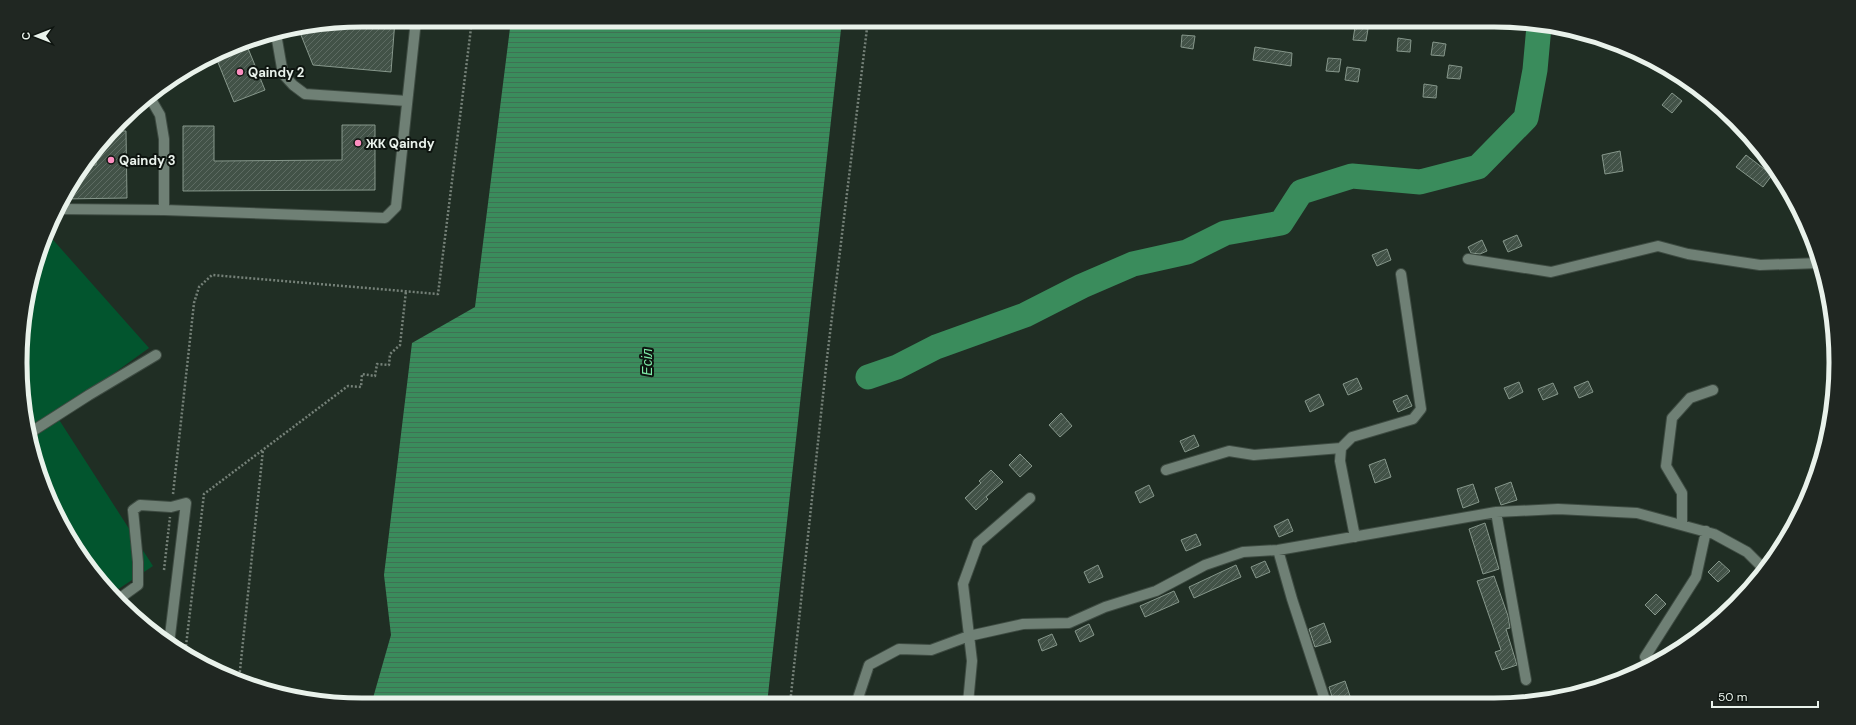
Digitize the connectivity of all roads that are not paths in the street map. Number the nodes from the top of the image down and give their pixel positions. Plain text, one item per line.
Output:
1 (415, 27) edge
2 (277, 38) edge
3 (152, 101) edge
4 (407, 101) junction
5 (65, 209) edge
6 (164, 210) junction
7 (1468, 259) dead end
8 (1814, 263) edge
9 (1401, 274) dead end
10 (156, 355) dead end
11 (1713, 390) dead end
12 (34, 430) edge
13 (1341, 448) junction
14 (1166, 470) dead end
15 (1030, 498) dead end
16 (1496, 512) junction
17 (1682, 525) junction
18 (1706, 532) junction
19 (1355, 537) junction
20 (1278, 550) junction
21 (1761, 566) edge
22 (122, 597) edge
23 (969, 636) junction
24 (170, 637) edge
25 (1645, 658) dead end
26 (1526, 680) dead end
27 (858, 698) edge
28 (969, 698) edge
29 (1324, 698) edge

1 - 4 street
2 - 4 street
3 - 6 street
4 - 6 street
5 - 6 street
7 - 8 street
9 - 13 street
10 - 12 street
11 - 17 street
13 - 14 street
13 - 19 street
15 - 23 street
16 - 17 street
16 - 19 street
16 - 26 street
17 - 18 street
18 - 21 street
18 - 25 street
19 - 20 street
20 - 23 street
20 - 29 street
22 - 24 street
23 - 27 street
23 - 28 street

